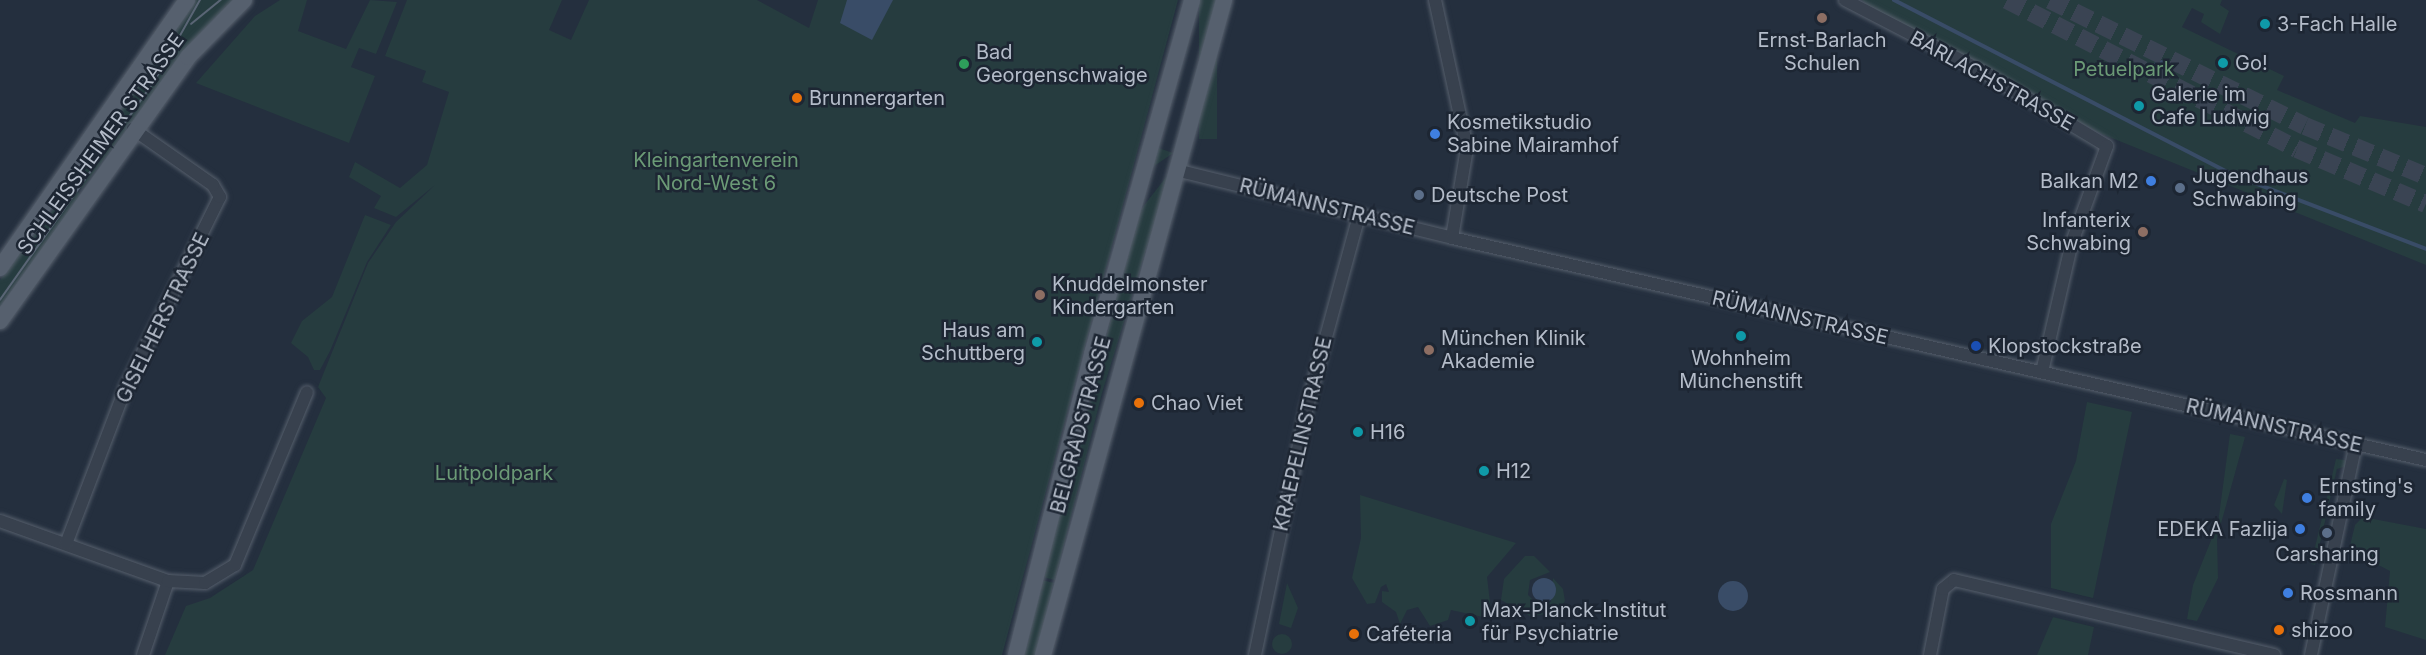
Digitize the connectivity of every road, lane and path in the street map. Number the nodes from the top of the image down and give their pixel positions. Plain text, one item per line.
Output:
1 (187, 0) edge
2 (244, 0) edge
3 (1192, 0) edge
4 (1224, 0) edge
5 (1435, 0) edge
6 (1845, 0) edge
7 (133, 129) junction
8 (1176, 170) junction
9 (1359, 215) junction
10 (1452, 238) junction
11 (0, 268) edge
12 (0, 321) edge
13 (2042, 372) junction
14 (307, 392) dead end
15 (2356, 444) junction
16 (2426, 460) edge
17 (0, 522) edge
18 (66, 544) junction
19 (168, 581) junction
20 (143, 655) edge
21 (1016, 655) edge
22 (1043, 655) edge
23 (1255, 655) edge
24 (1930, 655) edge
25 (2274, 655) edge
26 (2311, 655) edge

1 - 11 main road, SCHLEISSHEIMER STRASSE
2 - 7 main road, SCHLEISSHEIMER STRASSE
3 - 21 main road, BELGRADSTRASSE
4 - 8 main road, BELGRADSTRASSE
5 - 10 street
6 - 13 street, BARLACHSTRASSE
7 - 12 main road, SCHLEISSHEIMER STRASSE
7 - 18 street, GISELHERSTRASSE
8 - 9 street, RÜMANNSTRASSE
8 - 22 main road, BELGRADSTRASSE
9 - 10 street, RÜMANNSTRASSE
9 - 23 street, KRAEPELINSTRASSE
10 - 13 street, RÜMANNSTRASSE
13 - 15 street, RÜMANNSTRASSE
14 - 19 street
15 - 16 street, RÜMANNSTRASSE
15 - 26 street
17 - 18 street
18 - 19 street
19 - 20 street
24 - 25 street

